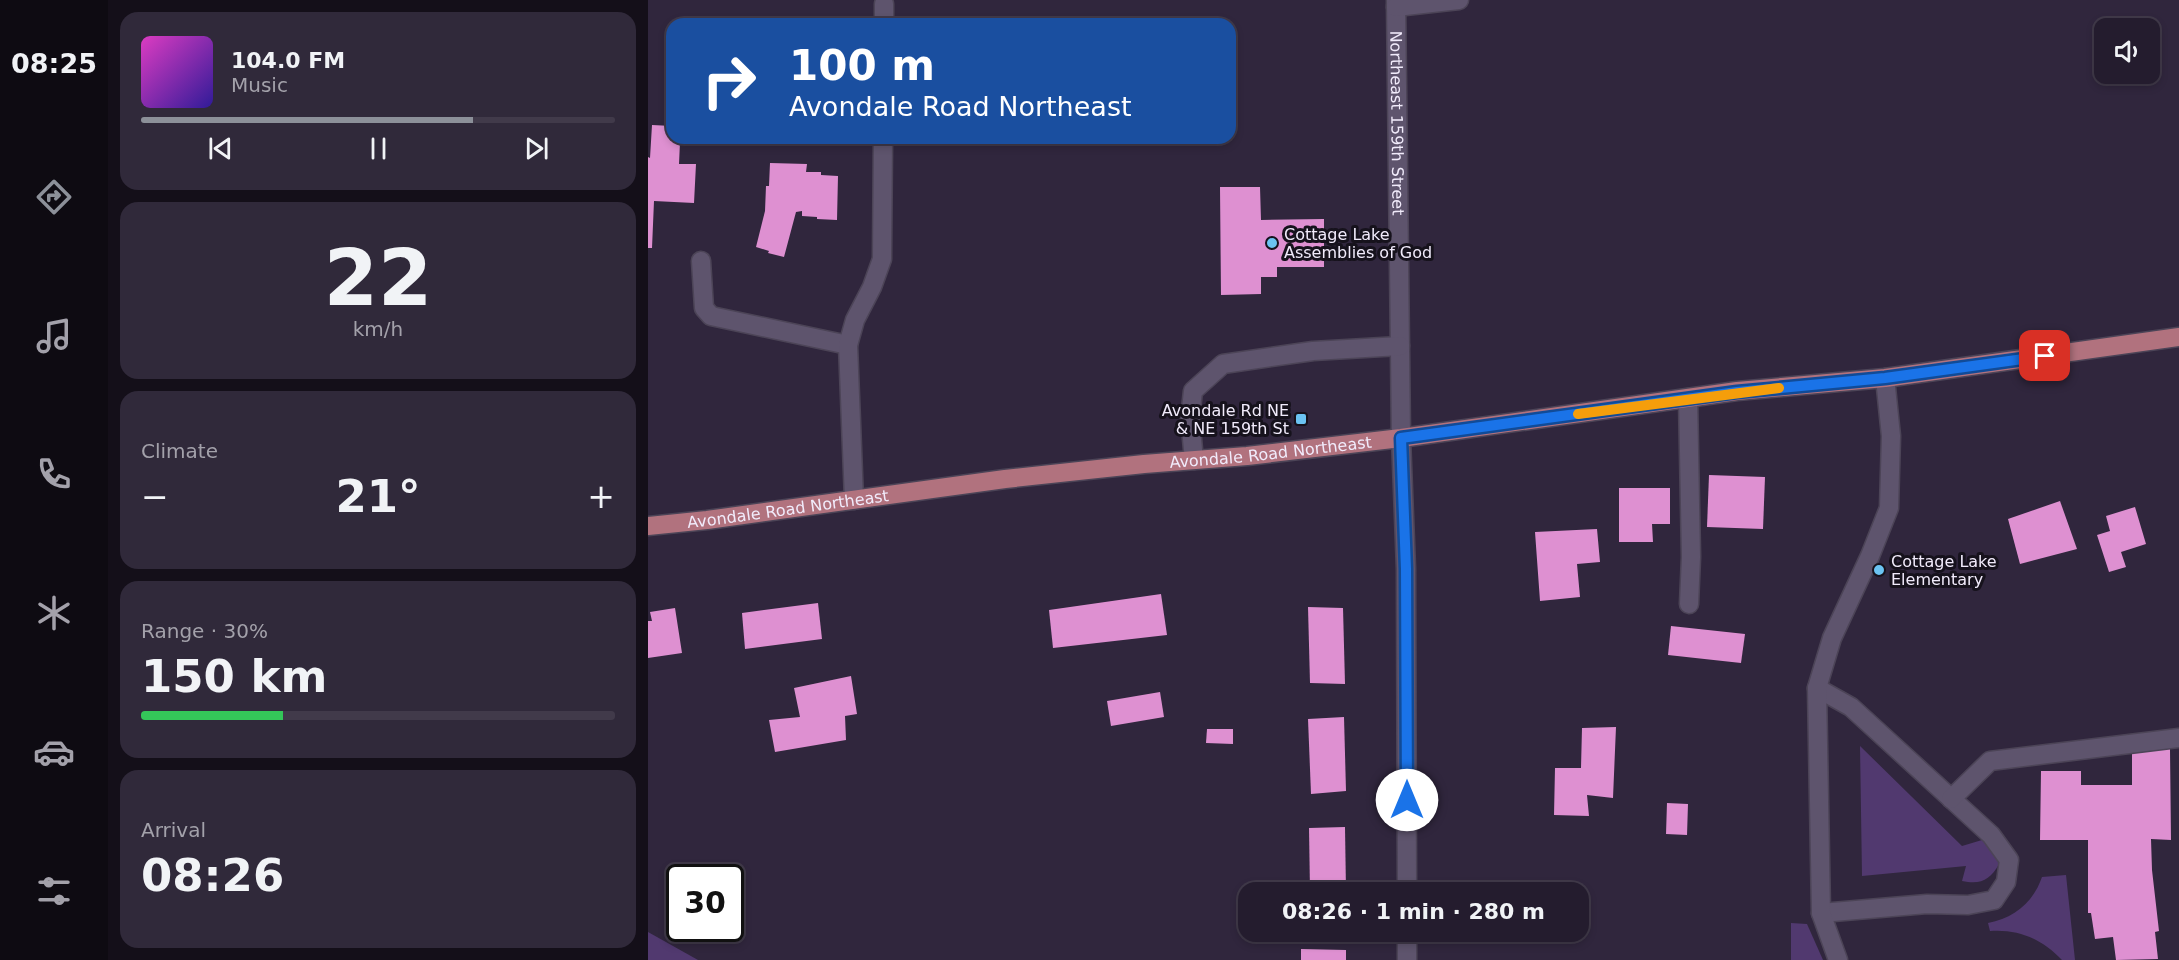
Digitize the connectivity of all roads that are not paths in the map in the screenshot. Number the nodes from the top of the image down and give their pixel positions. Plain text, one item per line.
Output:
1 (1459, 0) edge
2 (1396, 3) edge
3 (884, 4) dead end
4 (884, 18) edge
5 (883, 144) edge
6 (701, 261) dead end
7 (2179, 337) edge
8 (848, 345) junction
9 (1400, 346) junction
10 (1885, 378) junction
11 (1688, 398) junction
12 (1401, 438) junction
13 (1194, 460) junction
14 (854, 500) junction
15 (648, 526) edge
16 (1689, 604) dead end
17 (1817, 688) junction
18 (2179, 738) edge
19 (1951, 799) junction
20 (1407, 882) edge
21 (1821, 913) junction
22 (1407, 942) edge
23 (1407, 960) edge
24 (1838, 960) edge

1 - 2 street
2 - 9 street, Northeast 159th Street
3 - 4 street
5 - 8 street
6 - 8 street
7 - 10 main road, Avondale Road Northeast
8 - 14 street
9 - 12 street, Northeast 159th Street
9 - 13 street
10 - 11 main road, Avondale Road Northeast
10 - 17 street
11 - 12 main road, Avondale Road Northeast
11 - 16 street
12 - 13 main road, Avondale Road Northeast
12 - 20 street, Northeast 159th Street
13 - 14 main road, Avondale Road Northeast
14 - 15 main road, Avondale Road Northeast
17 - 19 street
17 - 21 street
18 - 19 street
19 - 21 street
21 - 24 street
22 - 23 street

